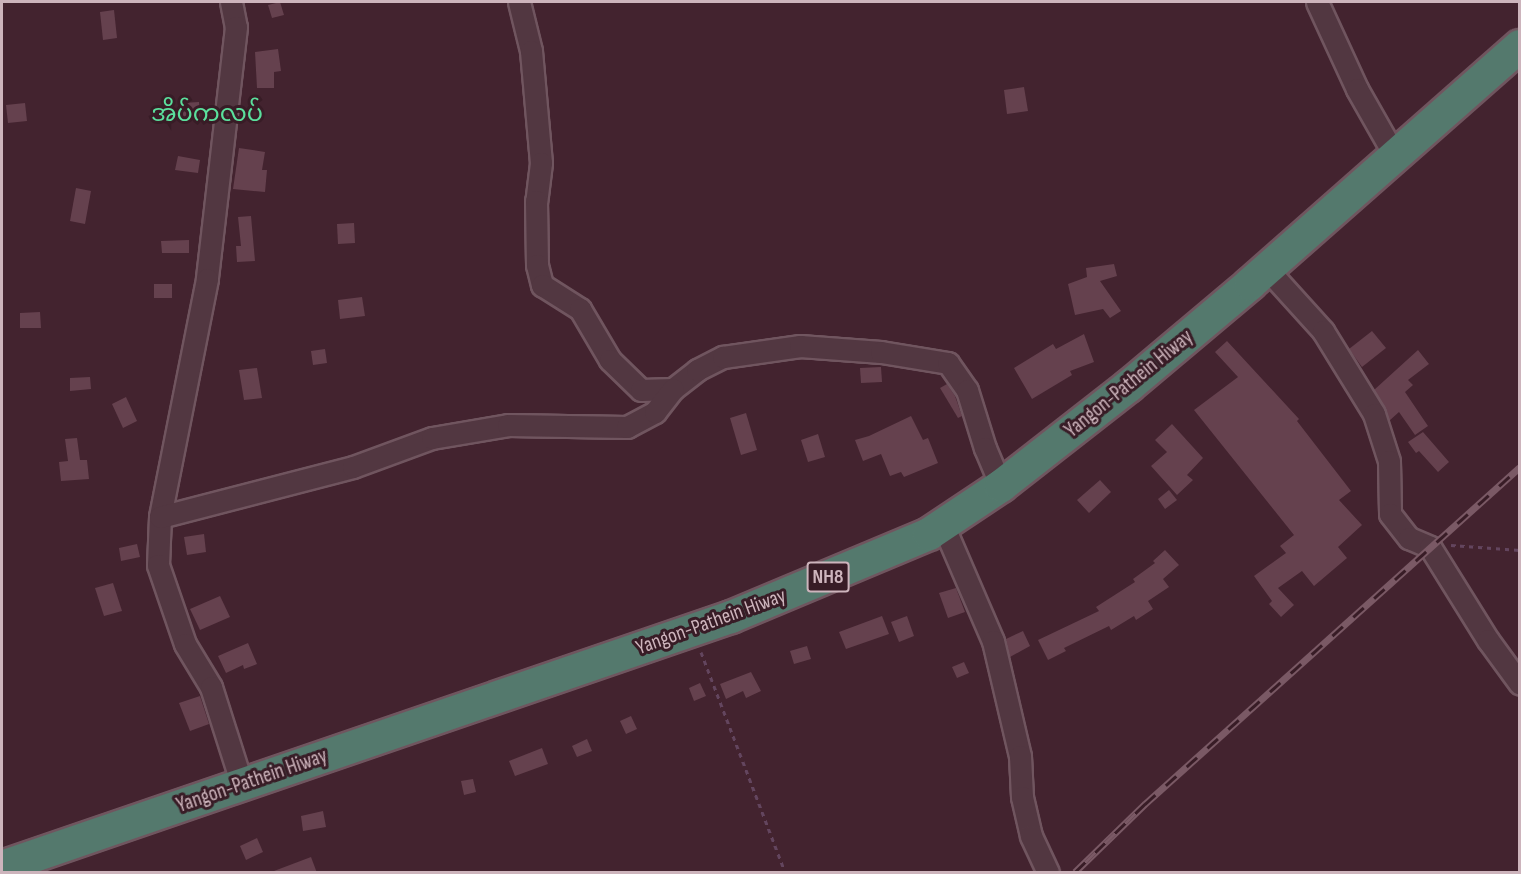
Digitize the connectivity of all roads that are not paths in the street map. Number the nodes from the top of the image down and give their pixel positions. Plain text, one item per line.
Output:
1 (231, 2) edge
2 (519, 2) edge
3 (1317, 2) edge
4 (1520, 46) edge
5 (1395, 156) junction
6 (1267, 269) junction
7 (673, 389) junction
8 (1001, 486) junction
9 (160, 518) junction
10 (943, 525) junction
11 (1520, 684) edge
12 (242, 784) junction
13 (2, 867) edge
14 (1048, 873) edge

1 - 9 street
2 - 7 street
3 - 5 street
4 - 5 highway, Yangon-Pathein Hiway / NH8
5 - 6 highway, Yangon-Pathein Hiway / NH8
6 - 8 highway, Yangon-Pathein Hiway / NH8
6 - 11 street
7 - 8 street
7 - 9 street
8 - 10 highway, Yangon-Pathein Hiway / NH8
9 - 12 street
10 - 12 highway, Yangon-Pathein Hiway / NH8
10 - 14 street
12 - 13 highway, Yangon-Pathein Hiway / NH8

